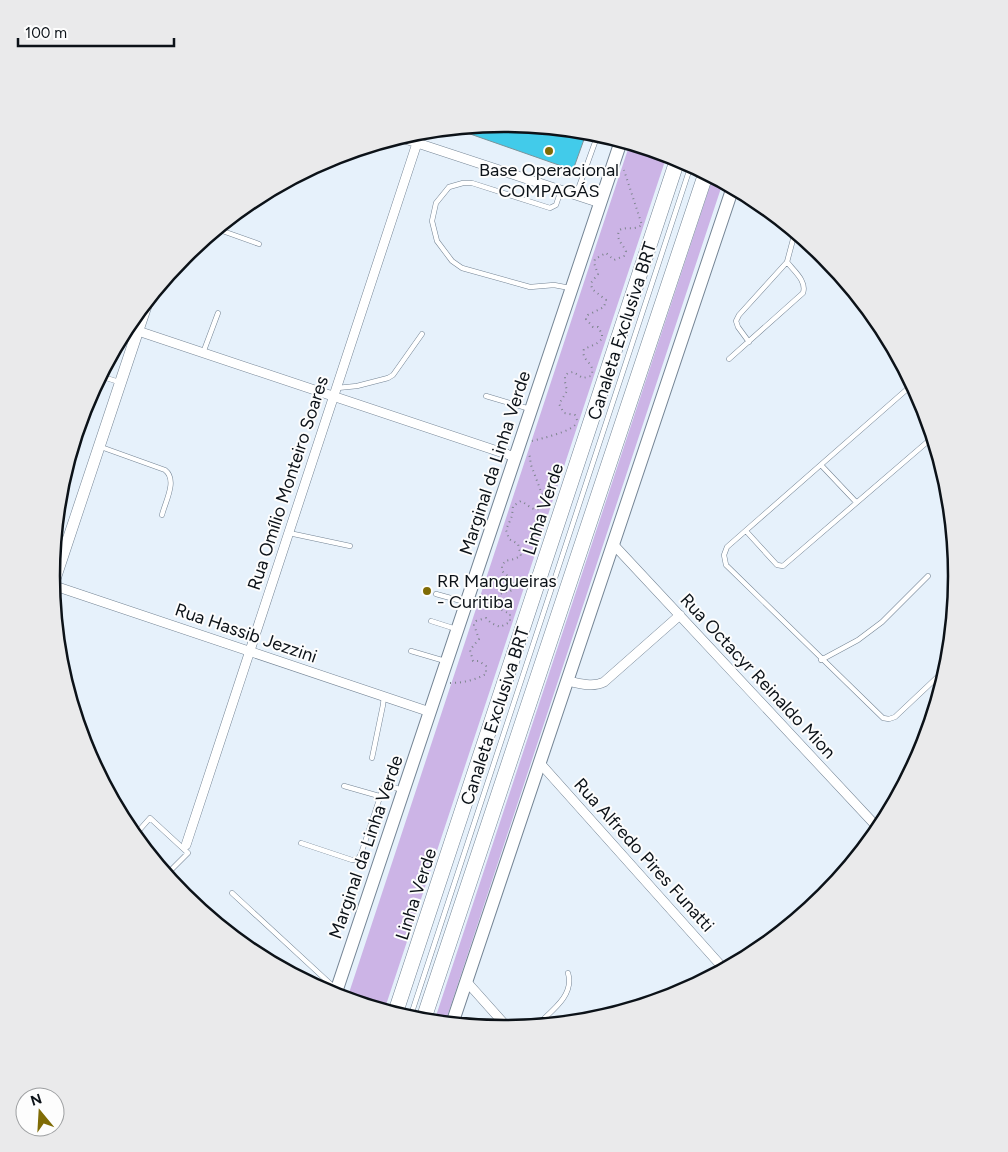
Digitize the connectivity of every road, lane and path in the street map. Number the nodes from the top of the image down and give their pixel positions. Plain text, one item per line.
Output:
1 (413, 142) edge
2 (595, 142) edge
3 (417, 143) junction
4 (619, 147) edge
5 (675, 167) edge
6 (624, 169) dead end
7 (688, 173) edge
8 (704, 180) edge
9 (561, 190) junction
10 (731, 194) edge
11 (576, 195) junction
12 (600, 203) junction
13 (224, 232) edge
14 (793, 239) edge
15 (259, 244) dead end
16 (787, 262) junction
17 (571, 288) junction
18 (218, 313) dead end
19 (134, 330) edge
20 (422, 334) dead end
21 (130, 336) edge
22 (749, 342) junction
23 (203, 353) junction
24 (729, 359) dead end
25 (107, 378) edge
26 (120, 383) junction
27 (906, 389) edge
28 (335, 392) junction
29 (486, 396) dead end
30 (531, 409) junction
31 (926, 441) edge
32 (527, 443) dead end
33 (100, 446) junction
34 (529, 450) dead end
35 (515, 457) junction
36 (821, 465) junction
37 (856, 502) junction
38 (162, 515) dead end
39 (746, 531) junction
40 (289, 533) junction
41 (613, 544) junction
42 (350, 546) dead end
43 (60, 564) edge
44 (928, 576) dead end
45 (60, 588) edge
46 (436, 594) dead end
47 (466, 603) junction
48 (680, 615) junction
49 (431, 620) dead end
50 (457, 629) junction
51 (250, 651) junction
52 (411, 651) dead end
53 (822, 660) junction
54 (447, 661) junction
55 (936, 679) edge
56 (566, 681) junction
57 (448, 683) dead end
58 (384, 696) junction
59 (430, 712) junction
60 (372, 758) dead end
61 (539, 762) junction
62 (344, 786) dead end
63 (403, 790) junction
64 (379, 796) junction
65 (873, 823) edge
66 (140, 829) edge
67 (301, 843) dead end
68 (185, 847) junction
69 (171, 870) edge
70 (232, 893) dead end
71 (720, 964) edge
72 (568, 973) dead end
73 (324, 981) edge
74 (466, 981) junction
75 (338, 987) edge
76 (398, 1007) edge
77 (413, 1010) edge
78 (426, 1013) edge
79 (454, 1017) edge
80 (544, 1018) edge
81 (501, 1020) edge

1 - 3 street
2 - 11 lane
3 - 9 street
3 - 28 street, Rua Omílio Monteiro Soares
4 - 12 main road, Marginal da Linha Verde
5 - 76 highway, Linha Verde
6 - 32 path
7 - 77 lane, Canaleta Exclusiva BRT
8 - 78 highway
9 - 11 street
9 - 17 lane
10 - 41 main road
11 - 12 street
12 - 17 main road, Marginal da Linha Verde
13 - 15 lane
14 - 16 lane
16 - 22 lane
16 - 22 lane
17 - 30 main road, Marginal da Linha Verde
18 - 23 lane
19 - 23 street
20 - 28 lane
21 - 26 street
22 - 24 lane
23 - 28 street
25 - 26 lane
26 - 33 street
27 - 36 lane
28 - 35 street
28 - 40 street, Rua Omílio Monteiro Soares
29 - 30 lane
30 - 35 main road, Marginal da Linha Verde
31 - 37 lane
33 - 38 lane
33 - 43 street
34 - 57 path
35 - 47 main road, Marginal da Linha Verde
36 - 37 lane
36 - 39 lane
37 - 39 lane
39 - 53 lane
40 - 42 lane
40 - 51 street, Rua Omílio Monteiro Soares
41 - 48 street, Rua Octacyr Reinaldo Mion
41 - 56 main road
44 - 53 lane
45 - 51 street, Rua Hassib Jezzini
46 - 47 lane
47 - 50 main road, Marginal da Linha Verde
48 - 56 street
48 - 65 street, Rua Octacyr Reinaldo Mion
49 - 50 lane
50 - 54 main road, Marginal da Linha Verde
51 - 58 street, Rua Hassib Jezzini
51 - 68 street, Rua Omílio Monteiro Soares
52 - 54 lane
53 - 55 lane
54 - 59 main road, Marginal da Linha Verde
56 - 61 main road
58 - 59 street, Rua Hassib Jezzini
58 - 60 lane
59 - 63 main road, Marginal da Linha Verde
61 - 71 street, Rua Alfredo Pires Funatti
61 - 74 main road
62 - 64 lane
63 - 64 lane
63 - 75 main road, Marginal da Linha Verde
64 - 67 lane
66 - 68 lane
68 - 69 lane
70 - 73 lane
72 - 80 lane
74 - 79 main road
74 - 81 street

